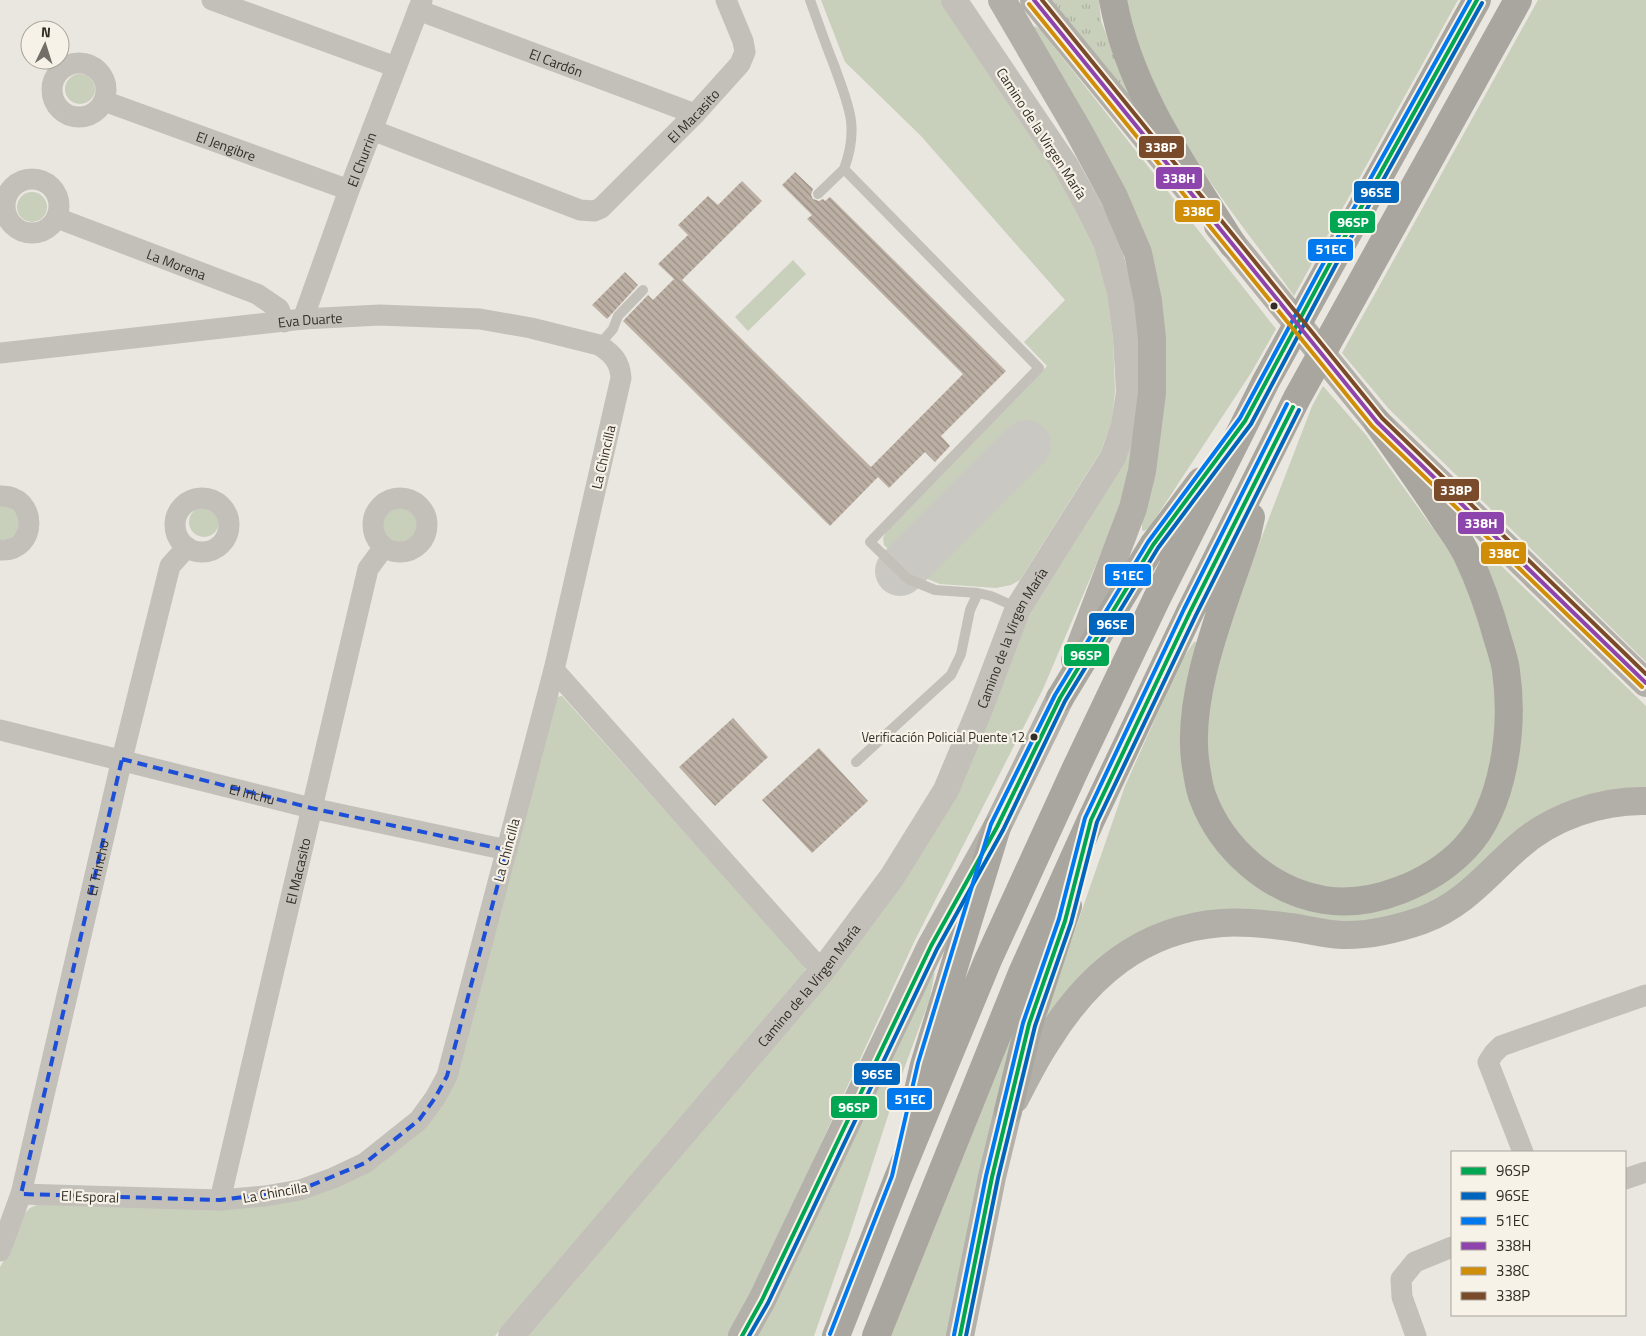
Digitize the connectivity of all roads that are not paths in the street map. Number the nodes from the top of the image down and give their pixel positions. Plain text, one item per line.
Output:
1 (212, 0) edge
2 (726, 0) edge
3 (810, 0) edge
4 (954, 0) edge
5 (1002, 0) edge
6 (1034, 0) edge
7 (1113, 0) edge
8 (1477, 0) edge
9 (1518, 0) edge
10 (420, 5) edge
11 (396, 67) junction
12 (104, 101) dead end
13 (695, 114) junction
14 (372, 130) junction
15 (844, 169) junction
16 (349, 190) junction
17 (818, 194) dead end
18 (57, 218) dead end
19 (1233, 245) junction
20 (643, 290) dead end
21 (294, 320) junction
22 (599, 345) junction
23 (0, 353) edge
24 (616, 359) joint
25 (1245, 421) junction
26 (1378, 422) junction
27 (1264, 462) junction
28 (0, 496) edge
29 (187, 547) dead end
30 (384, 548) dead end
31 (0, 550) edge
32 (978, 593) junction
33 (1018, 608) junction
34 (554, 670) junction
35 (1646, 683) edge
36 (1060, 698) junction
37 (0, 730) edge
38 (122, 759) junction
39 (856, 762) dead end
40 (1646, 801) edge
41 (311, 808) junction
42 (1091, 820) junction
43 (996, 827) junction
44 (506, 850) junction
45 (822, 971) junction
46 (1646, 994) edge
47 (1008, 1111) junction
48 (1523, 1151) edge
49 (1646, 1172) edge
50 (898, 1178) junction
51 (1626, 1179) edge
52 (21, 1194) junction
53 (220, 1200) junction
54 (1451, 1247) edge
55 (0, 1251) edge
56 (511, 1336) edge
57 (742, 1336) edge
58 (836, 1336) edge
59 (876, 1336) edge
60 (960, 1336) edge
61 (1416, 1336) edge

1 - 11 street
2 - 13 street, El Macasito
3 - 15 lane
4 - 33 street, Camino de la Virgen María
5 - 36 main road
6 - 19 main road
7 - 19 highway
8 - 25 highway
9 - 27 highway
10 - 11 street, El Churrin
10 - 13 street, El Cardón
11 - 14 street, El Churrin
12 - 16 street, El Jengibre
13 - 14 street, El Macasito
14 - 16 street, El Churrin
15 - 17 lane
15 - 32 lane
16 - 21 street, El Churrin
18 - 21 street, La Morena
19 - 26 main road
20 - 22 lane
21 - 22 street, Eva Duarte
21 - 23 street, Eva Duarte
22 - 24 street, Eva Duarte
24 - 34 street, La Chincilla
25 - 36 highway
25 - 50 highway
26 - 27 highway
26 - 35 main road
27 - 42 highway
28 - 31 street
29 - 38 street, El Trincho
30 - 41 street, El Macasito
32 - 33 lane
32 - 39 lane
33 - 45 street, Camino de la Virgen María
34 - 44 street, La Chincilla
34 - 45 street
36 - 43 main road
37 - 38 street, El Irichu
38 - 41 street, El Irichu
38 - 52 street, El Trincho
40 - 47 main road
41 - 44 street, El Irichu
41 - 53 street, El Macasito
42 - 47 highway
42 - 59 highway
43 - 50 highway
43 - 57 main road
44 - 53 street, La Chincilla
45 - 56 street, Camino de la Virgen María
46 - 48 street
47 - 60 main road
49 - 51 street
50 - 58 highway
52 - 53 street, El Esporal
52 - 55 street
54 - 61 street

